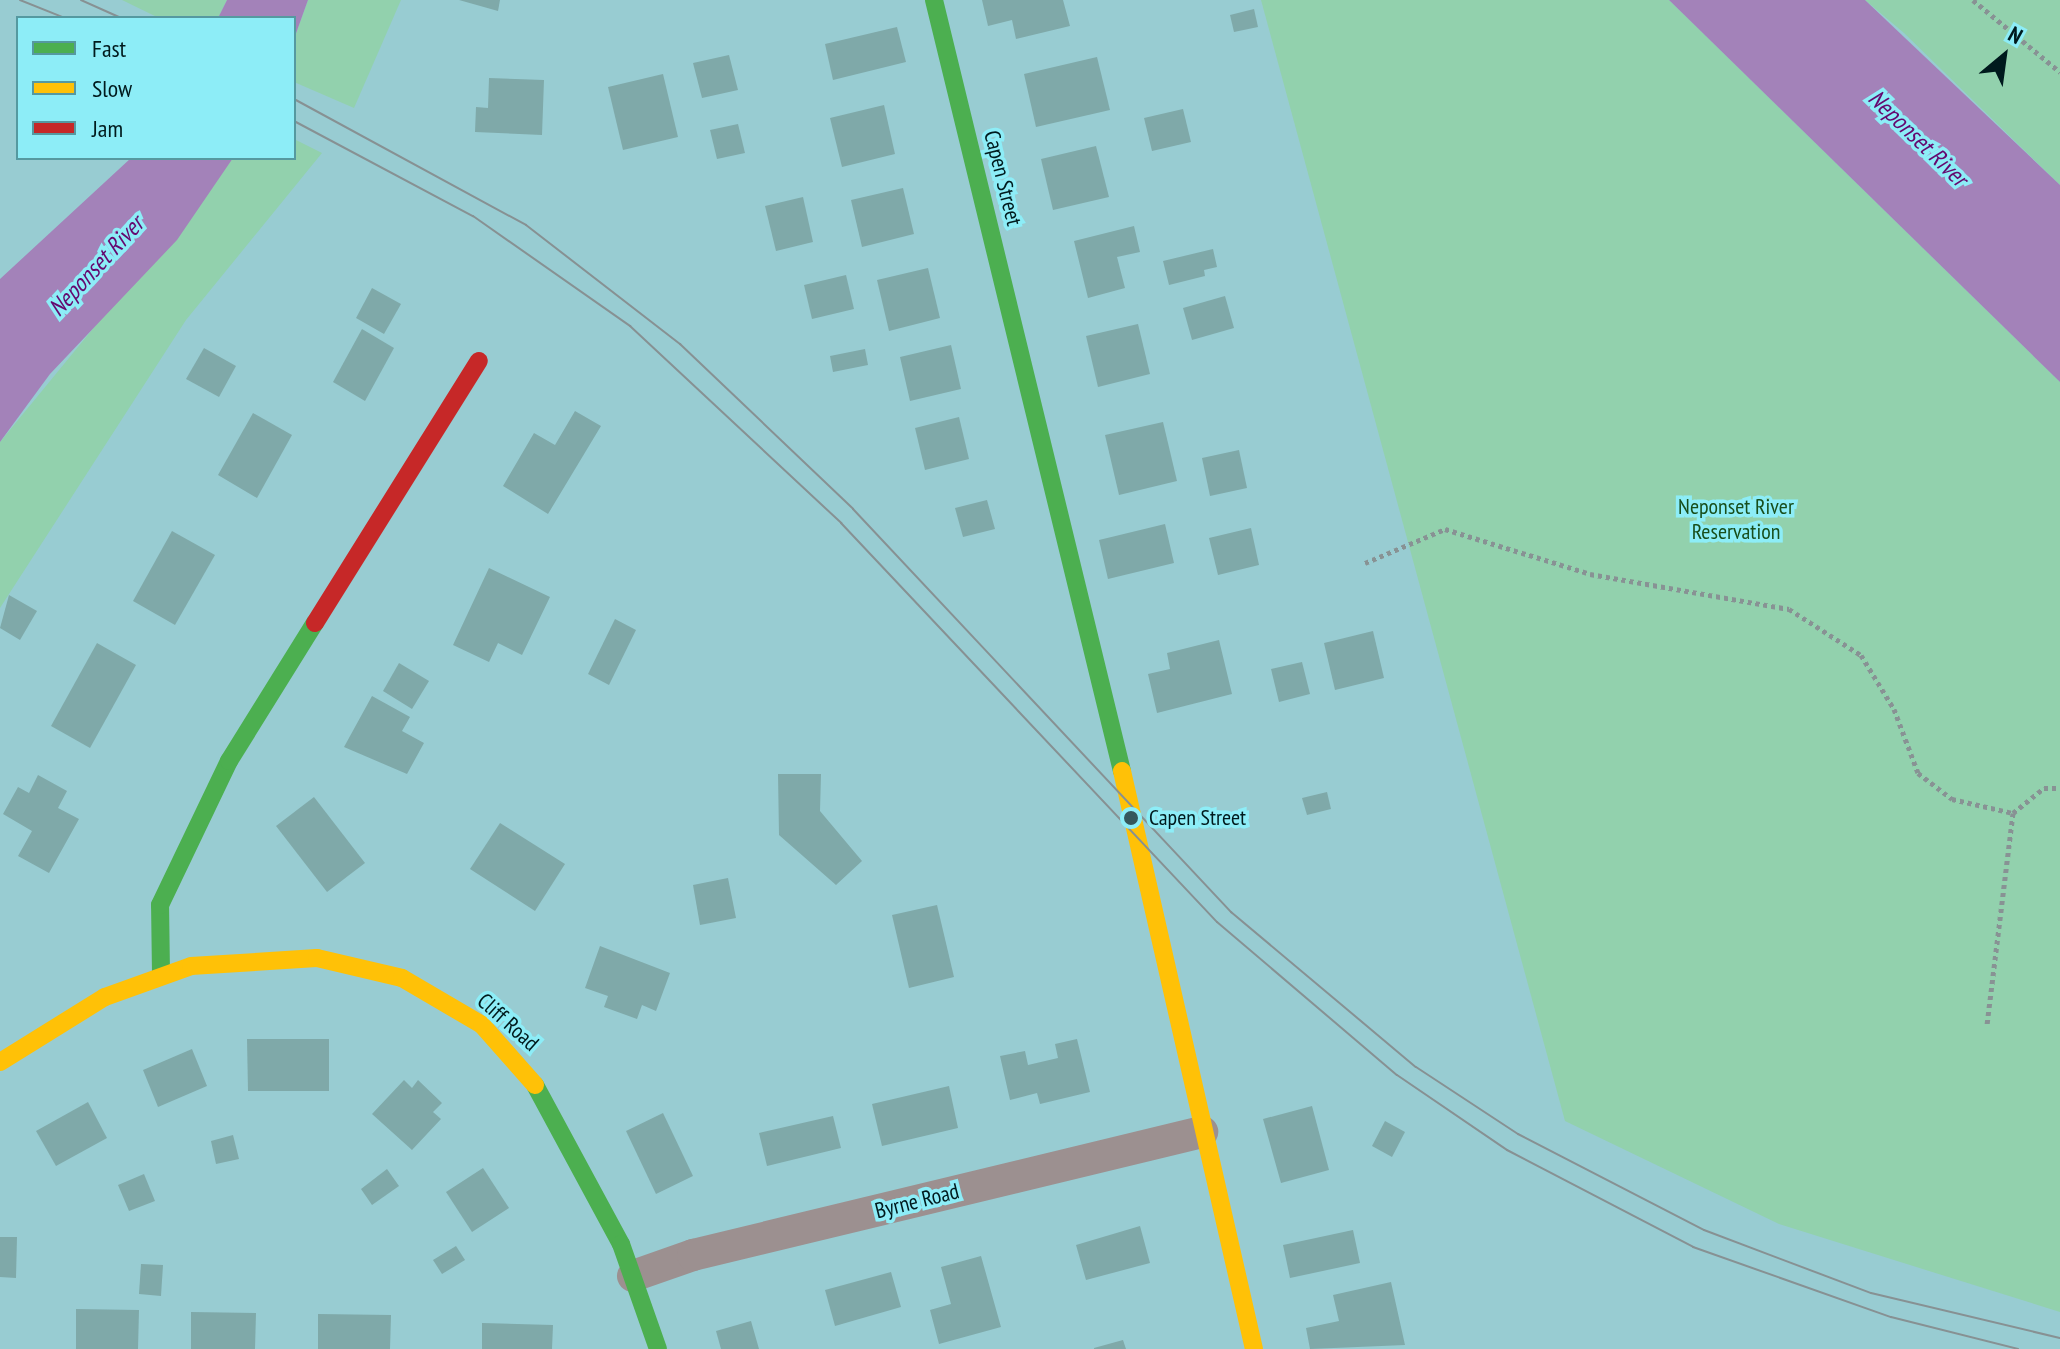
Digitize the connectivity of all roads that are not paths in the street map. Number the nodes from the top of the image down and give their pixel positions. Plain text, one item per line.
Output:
1 (934, 0) edge
2 (479, 361) dead end
3 (161, 973) junction
4 (0, 1062) edge
5 (1202, 1132) junction
6 (633, 1276) junction
7 (658, 1349) edge
8 (1254, 1349) edge

1 - 5 street, Capen Street
2 - 3 street
3 - 4 street, Cliff Road
3 - 6 street, Cliff Road
5 - 6 street, Byrne Road
5 - 8 street, Capen Street
6 - 7 street, Cliff Road

